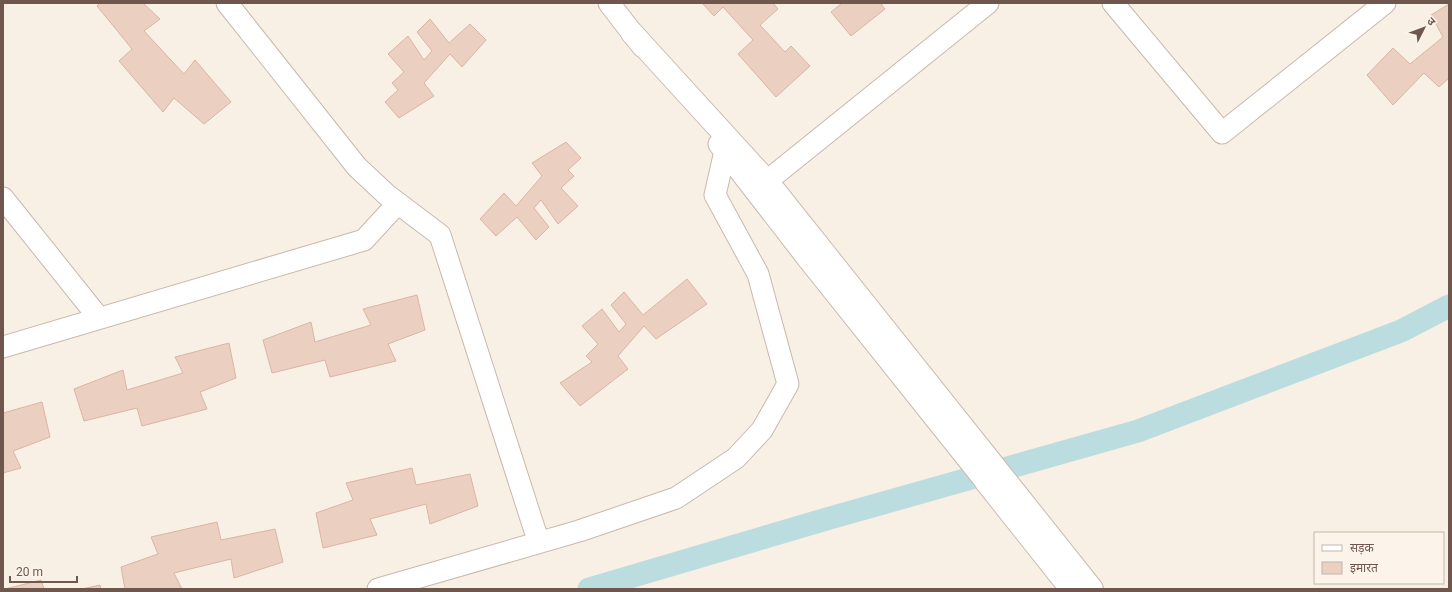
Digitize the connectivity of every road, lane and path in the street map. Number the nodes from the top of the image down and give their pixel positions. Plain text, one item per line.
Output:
1 (226, 3) edge
2 (610, 3) edge
3 (988, 3) edge
4 (1113, 3) edge
5 (1385, 3) edge
6 (632, 33) junction
7 (725, 151) junction
8 (762, 187) junction
9 (3, 198) edge
10 (398, 203) junction
11 (99, 318) junction
12 (3, 347) edge
13 (993, 478) junction
14 (536, 534) dead end
15 (378, 589) edge
16 (1071, 589) edge
17 (1092, 589) edge

1 - 10 street
2 - 6 street
3 - 8 street
4 - 5 street
6 - 7 street
6 - 8 street
7 - 8 street
7 - 15 street
8 - 13 street
9 - 11 street
10 - 11 street
10 - 14 street
11 - 12 street
13 - 16 street
13 - 17 street

